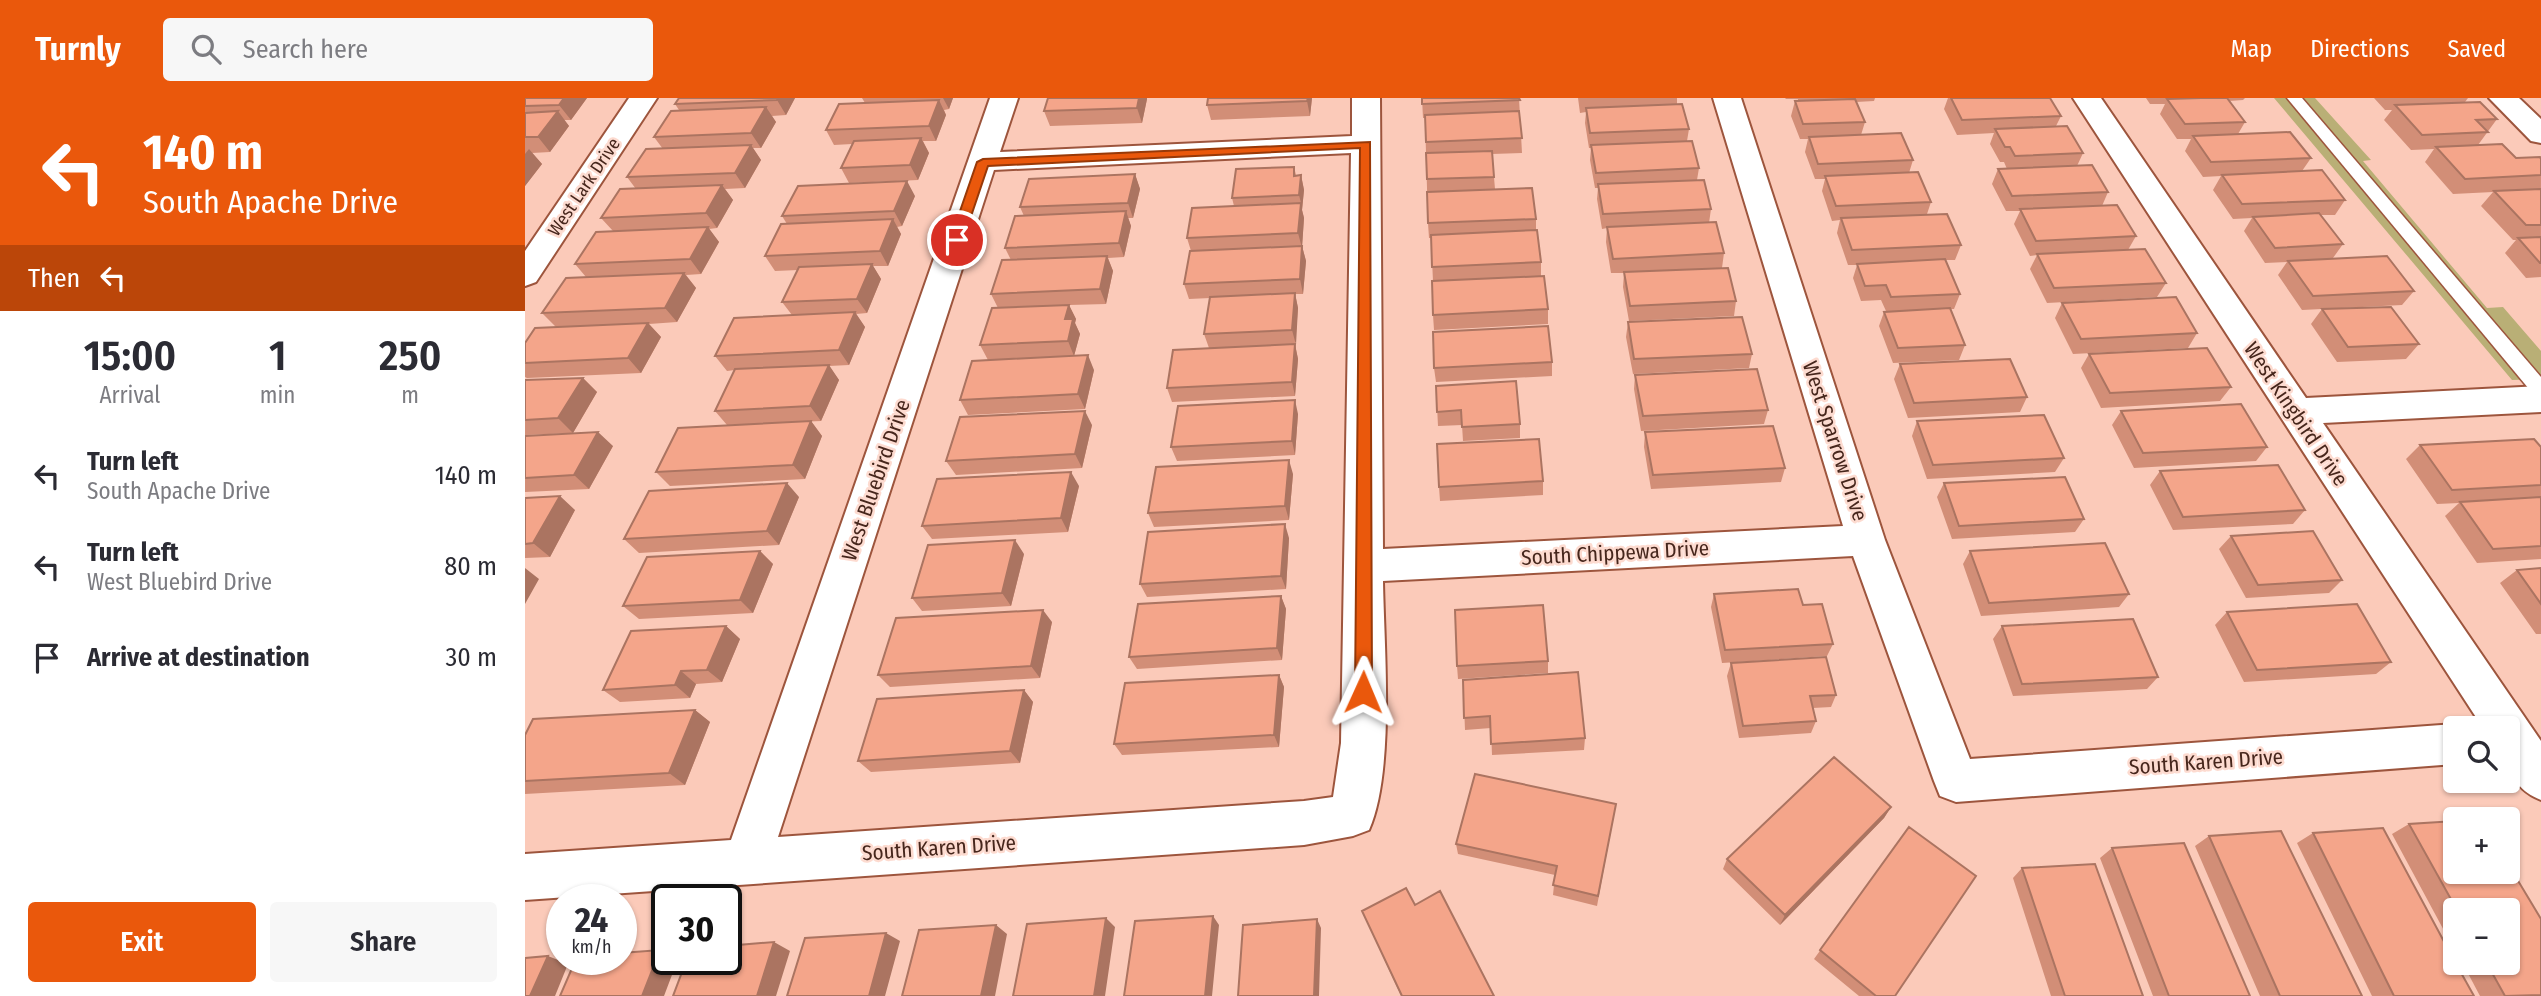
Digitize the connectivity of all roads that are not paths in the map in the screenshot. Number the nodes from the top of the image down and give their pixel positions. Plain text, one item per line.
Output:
1 (643, 98) edge
2 (1004, 98) edge
3 (1366, 98) edge
4 (1727, 98) edge
5 (2087, 98) edge
6 (2294, 98) edge
7 (2503, 98) edge
8 (2541, 135) edge
9 (1366, 144) junction
10 (983, 162) junction
11 (525, 275) edge
12 (2541, 390) edge
13 (2541, 399) edge
14 (2295, 412) junction
15 (1866, 540) junction
16 (1364, 566) junction
17 (2497, 716) edge
18 (2443, 745) edge
19 (2520, 749) edge
20 (2541, 779) edge
21 (1956, 781) joint
22 (747, 862) junction
23 (525, 877) edge

1 - 11 street, West Lark Drive
2 - 10 street, West Bluebird Drive
3 - 9 street
4 - 15 street, West Sparrow Drive
5 - 14 street, West Kingbird Drive
6 - 12 lane
7 - 8 street
9 - 10 street
9 - 16 street
10 - 22 street, West Bluebird Drive
13 - 14 street
14 - 17 street, West Kingbird Drive
15 - 16 street, South Chippewa Drive
15 - 21 street, West Sparrow Drive
16 - 22 street, South Karen Drive
18 - 21 street, South Karen Drive
19 - 20 street, West Kingbird Drive
22 - 23 street, South Karen Drive

